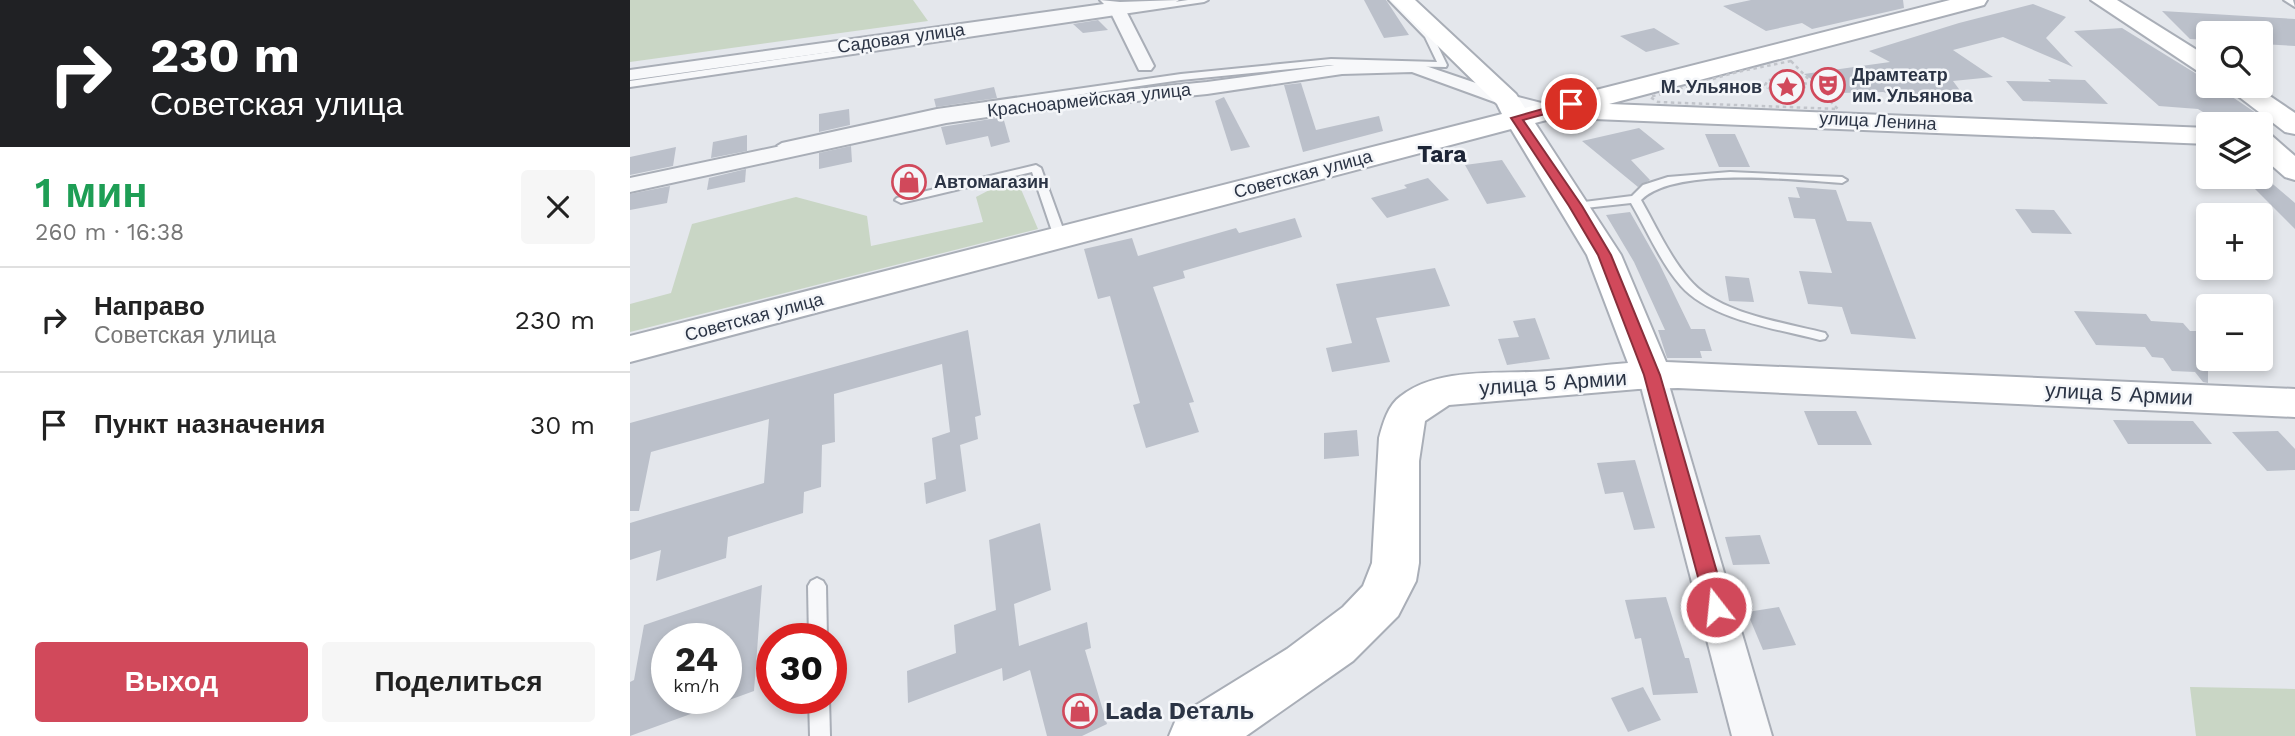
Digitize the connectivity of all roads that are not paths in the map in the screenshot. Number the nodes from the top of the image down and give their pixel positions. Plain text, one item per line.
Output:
1 (1171, 0) edge
2 (1204, 0) edge
3 (1393, 0) edge
4 (1402, 0) edge
5 (1976, 0) edge
6 (2102, 0) edge
7 (2288, 0) edge
8 (2295, 5) edge
9 (1114, 6) edge
10 (2196, 59) edge
11 (1145, 66) dead end
12 (630, 75) edge
13 (630, 84) edge
14 (2255, 98) edge
15 (1523, 109) junction
16 (2295, 126) edge
17 (2196, 135) edge
18 (2273, 139) edge
19 (2295, 139) edge
20 (2273, 150) edge
21 (2295, 171) edge
22 (630, 178) edge
23 (1842, 180) dead end
24 (630, 185) edge
25 (1635, 199) junction
26 (901, 200) dead end
27 (1576, 206) junction
28 (1060, 237) junction
29 (1821, 336) dead end
30 (630, 349) edge
31 (1652, 375) junction
32 (2295, 402) edge
33 (817, 586) dead end
34 (818, 623) edge
35 (819, 714) edge
36 (820, 736) edge
37 (1197, 736) edge
38 (1752, 736) edge

1 - 9 street, Садовая улица
2 - 9 lane
3 - 22 lane
4 - 15 main road
5 - 15 main road, Советская улица
6 - 10 main road
7 - 8 lane
9 - 11 street
9 - 12 street, Садовая улица
9 - 13 lane
14 - 16 main road
15 - 17 main road, улица Ленина
15 - 24 street, Красноармейская улица
15 - 27 main road
15 - 28 main road, Советская улица
18 - 19 main road
20 - 21 main road
23 - 25 lane
25 - 27 lane
25 - 29 lane
26 - 28 lane
27 - 31 main road
28 - 30 main road, Советская улица
31 - 32 main road, улица 5 Армии
31 - 37 main road, улица 5 Армии
31 - 38 street
33 - 34 lane
35 - 36 lane

